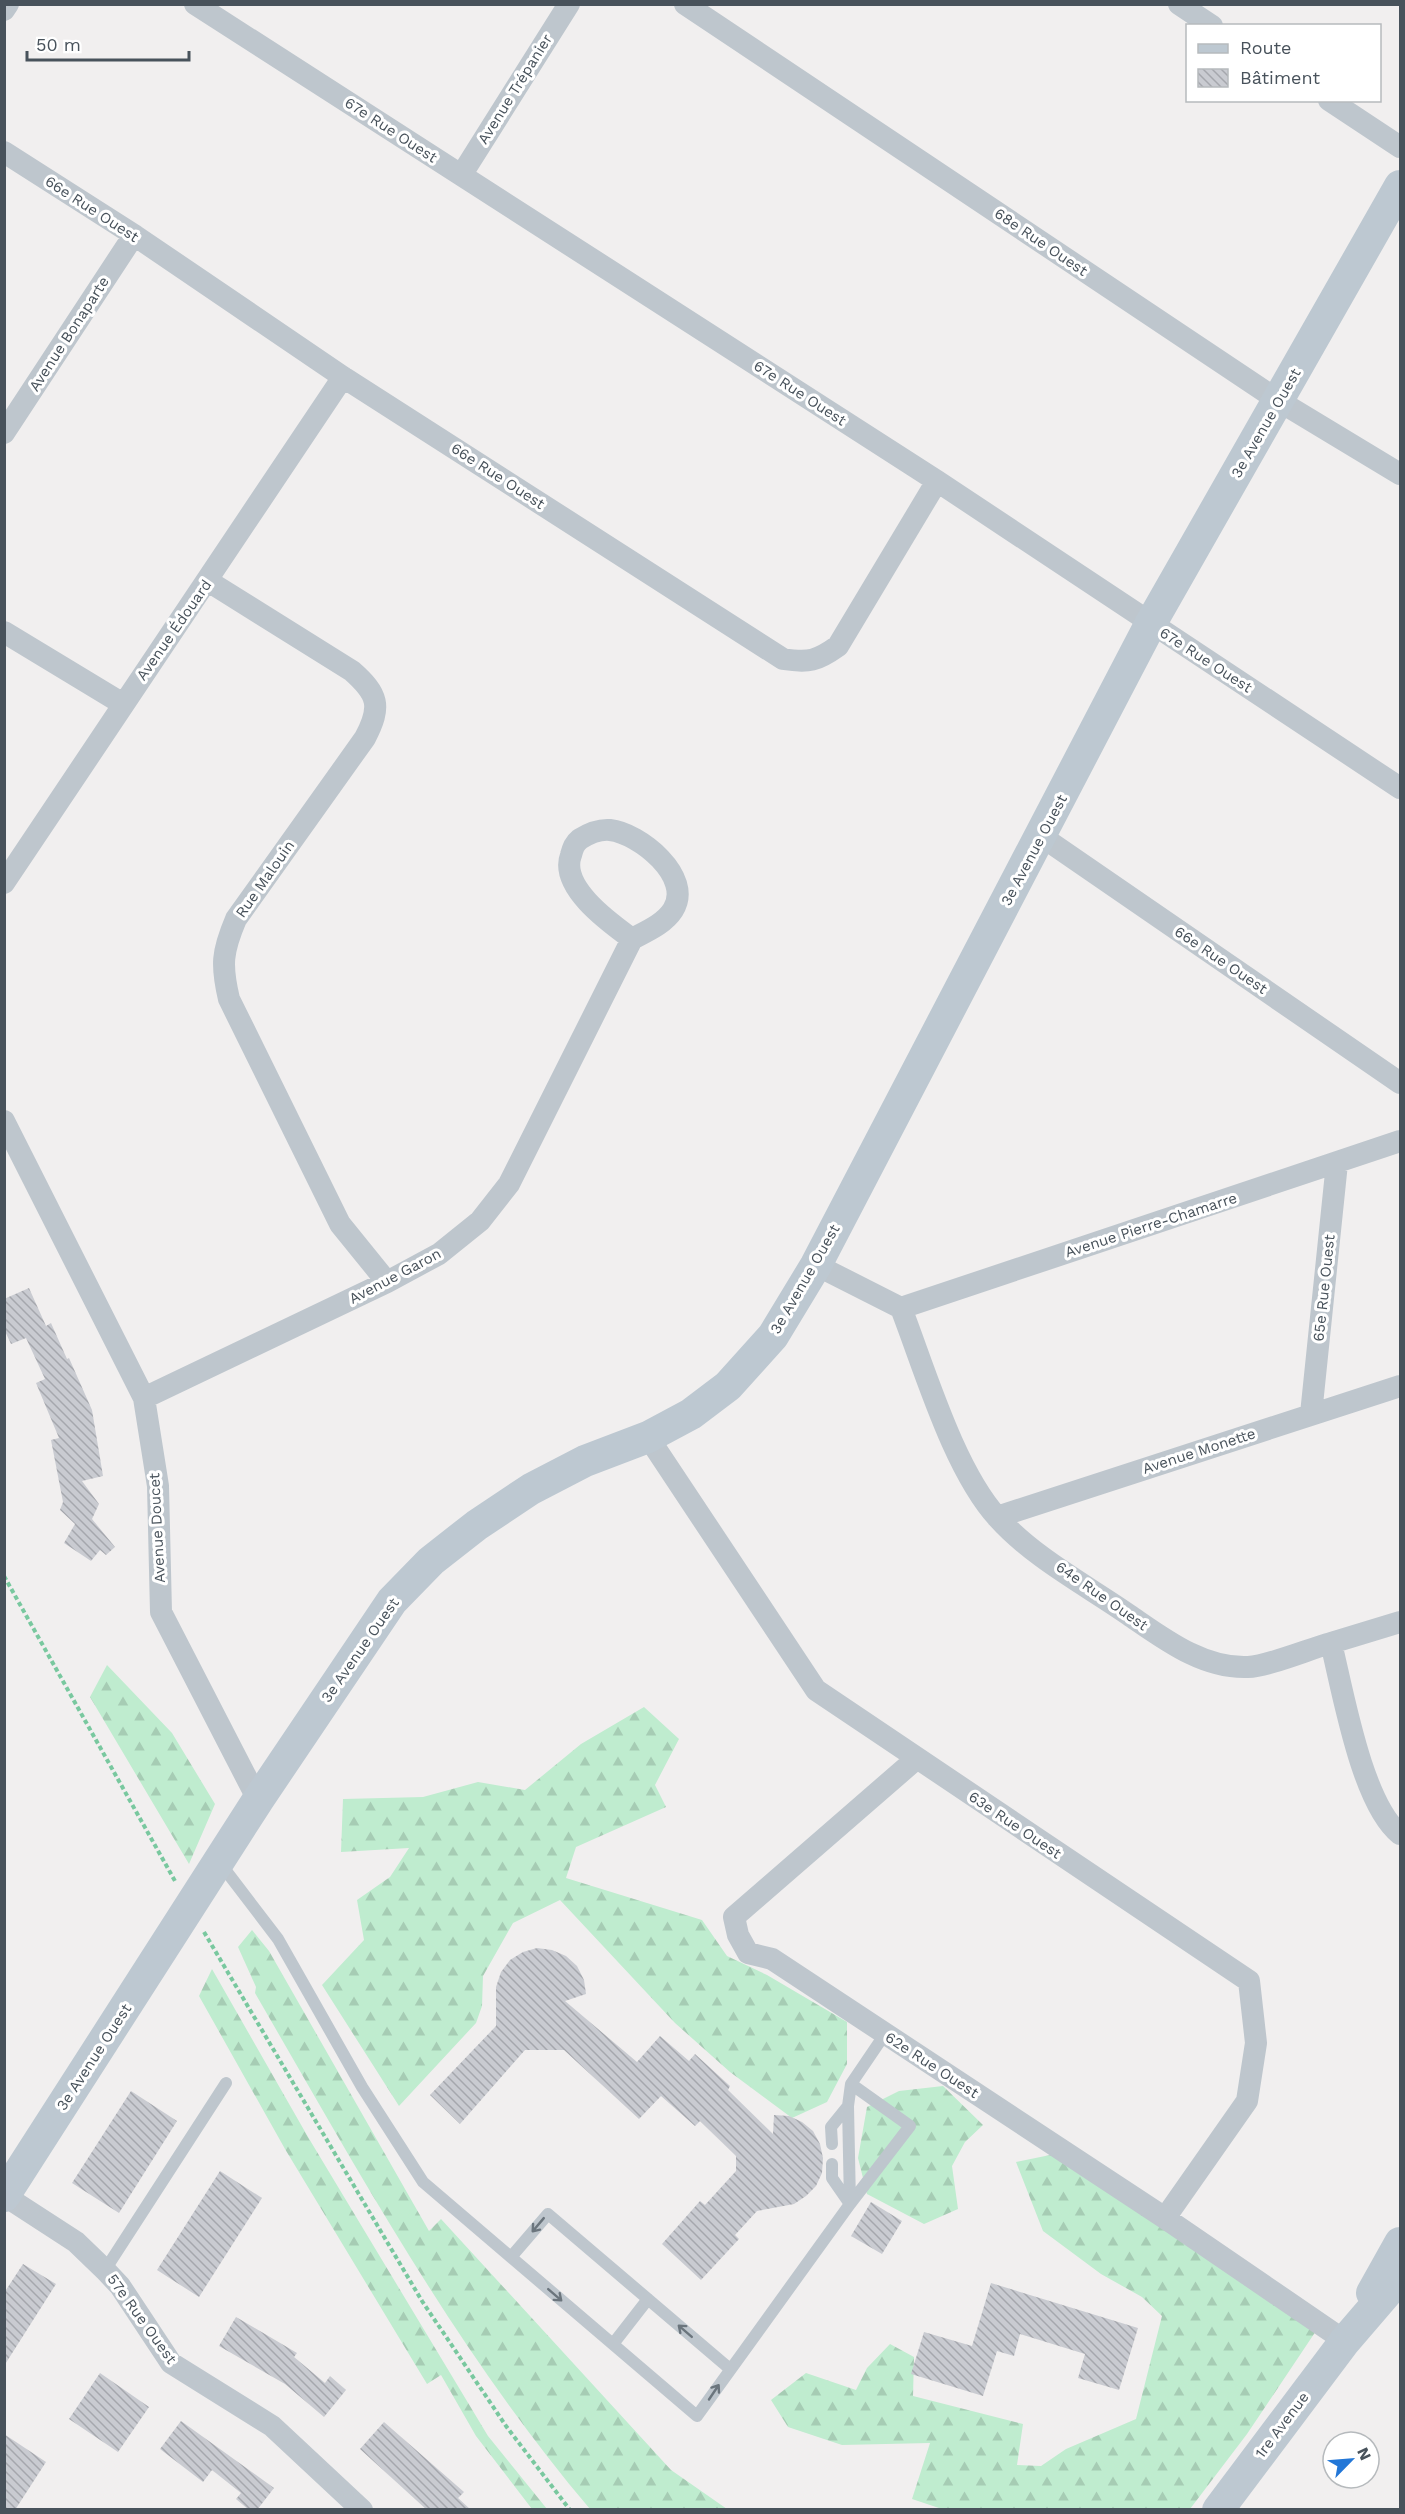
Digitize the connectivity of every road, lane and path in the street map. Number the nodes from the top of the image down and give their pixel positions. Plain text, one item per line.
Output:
1 (8, 4) edge
2 (195, 4) edge
3 (569, 4) edge
4 (685, 4) edge
5 (1179, 4) edge
6 (4, 10) edge
7 (1209, 24) edge
8 (1332, 102) edge
9 (1401, 147) edge
10 (4, 152) edge
11 (462, 174) junction
12 (1401, 186) edge
13 (134, 235) junction
14 (343, 377) junction
15 (1279, 401) junction
16 (4, 433) edge
17 (1401, 474) edge
18 (937, 481) junction
19 (208, 581) junction
20 (1151, 623) junction
21 (4, 632) edge
22 (123, 704) junction
23 (1401, 788) edge
24 (1041, 836) junction
25 (4, 884) edge
26 (632, 939) junction
27 (1401, 1083) edge
28 (4, 1121) edge
29 (1401, 1141) edge
30 (1337, 1163) junction
31 (816, 1265) junction
32 (387, 1282) junction
33 (901, 1308) junction
34 (1401, 1386) edge
35 (144, 1398) junction
36 (1311, 1414) junction
37 (648, 1437) junction
38 (997, 1517) junction
39 (4, 1576) edge
40 (1401, 1622) edge
41 (1331, 1643) junction
42 (916, 1759) junction
43 (258, 1800) junction
44 (1401, 1834) edge
45 (219, 1862) junction
46 (179, 1888) dead end
47 (204, 1933) dead end
48 (885, 2034) junction
49 (226, 2083) dead end
50 (851, 2084) junction
51 (848, 2106) junction
52 (832, 2144) dead end
53 (832, 2163) dead end
54 (5, 2196) edge
55 (850, 2204) junction
56 (1165, 2217) junction
57 (1401, 2243) edge
58 (511, 2257) junction
59 (105, 2270) junction
60 (1401, 2277) edge
61 (648, 2299) junction
62 (1345, 2341) junction
63 (613, 2344) junction
64 (729, 2369) junction
65 (362, 2510) edge
66 (570, 2510) edge
67 (1218, 2510) edge

1 - 6 street
2 - 11 street, 67e Rue Ouest
3 - 11 street, Avenue Trépanier
4 - 15 street, 68e Rue Ouest
5 - 7 street
8 - 9 street
10 - 13 street, 66e Rue Ouest
11 - 18 street, 67e Rue Ouest
12 - 15 street, 3e Avenue Ouest
13 - 14 street, 66e Rue Ouest
13 - 16 street, Avenue Bonaparte
14 - 18 street, 66e Rue Ouest
14 - 19 street, Avenue Édouard
15 - 17 street, 68e Rue Ouest
15 - 20 street, 3e Avenue Ouest
18 - 20 street, 67e Rue Ouest
19 - 22 street, Avenue Édouard
19 - 32 street, Rue Malouin
20 - 23 street, 67e Rue Ouest
20 - 24 street, 3e Avenue Ouest
21 - 22 street
22 - 25 street, Avenue Édouard
24 - 27 street, 66e Rue Ouest
24 - 31 street, 3e Avenue Ouest
26 - 26 street
26 - 32 street, Avenue Garon
28 - 35 street, Avenue Doucet
29 - 30 street, Avenue Pierre-Chamarre
30 - 33 street, Avenue Pierre-Chamarre
30 - 36 street, 65e Rue Ouest
31 - 33 street
31 - 37 street, 3e Avenue Ouest
32 - 35 street, Avenue Garon
33 - 38 street, 64e Rue Ouest
34 - 36 street, Avenue Monette
35 - 43 street, Avenue Doucet
36 - 38 street, Avenue Monette
37 - 42 street, 63e Rue Ouest
37 - 43 street, 3e Avenue Ouest
38 - 41 street, 64e Rue Ouest
39 - 46 path
40 - 41 street
41 - 44 street
42 - 48 street, 62e Rue Ouest
42 - 56 street, 63e Rue Ouest
43 - 45 street, 3e Avenue Ouest
45 - 54 street, 3e Avenue Ouest
45 - 58 lane
47 - 66 path
48 - 50 lane
48 - 56 street, 62e Rue Ouest
49 - 59 lane
50 - 51 lane
50 - 55 lane
51 - 52 lane
51 - 55 lane
53 - 55 lane
54 - 59 street, 57e Rue Ouest
55 - 64 lane
56 - 62 street, 62e Rue Ouest
57 - 62 street, 1re Avenue
61 -> 58 lane
58 -> 63 lane
59 - 65 street, 57e Rue Ouest
60 - 62 street, 1re Avenue
61 - 63 lane
64 -> 61 lane
62 - 67 street, 1re Avenue
63 -> 64 lane

